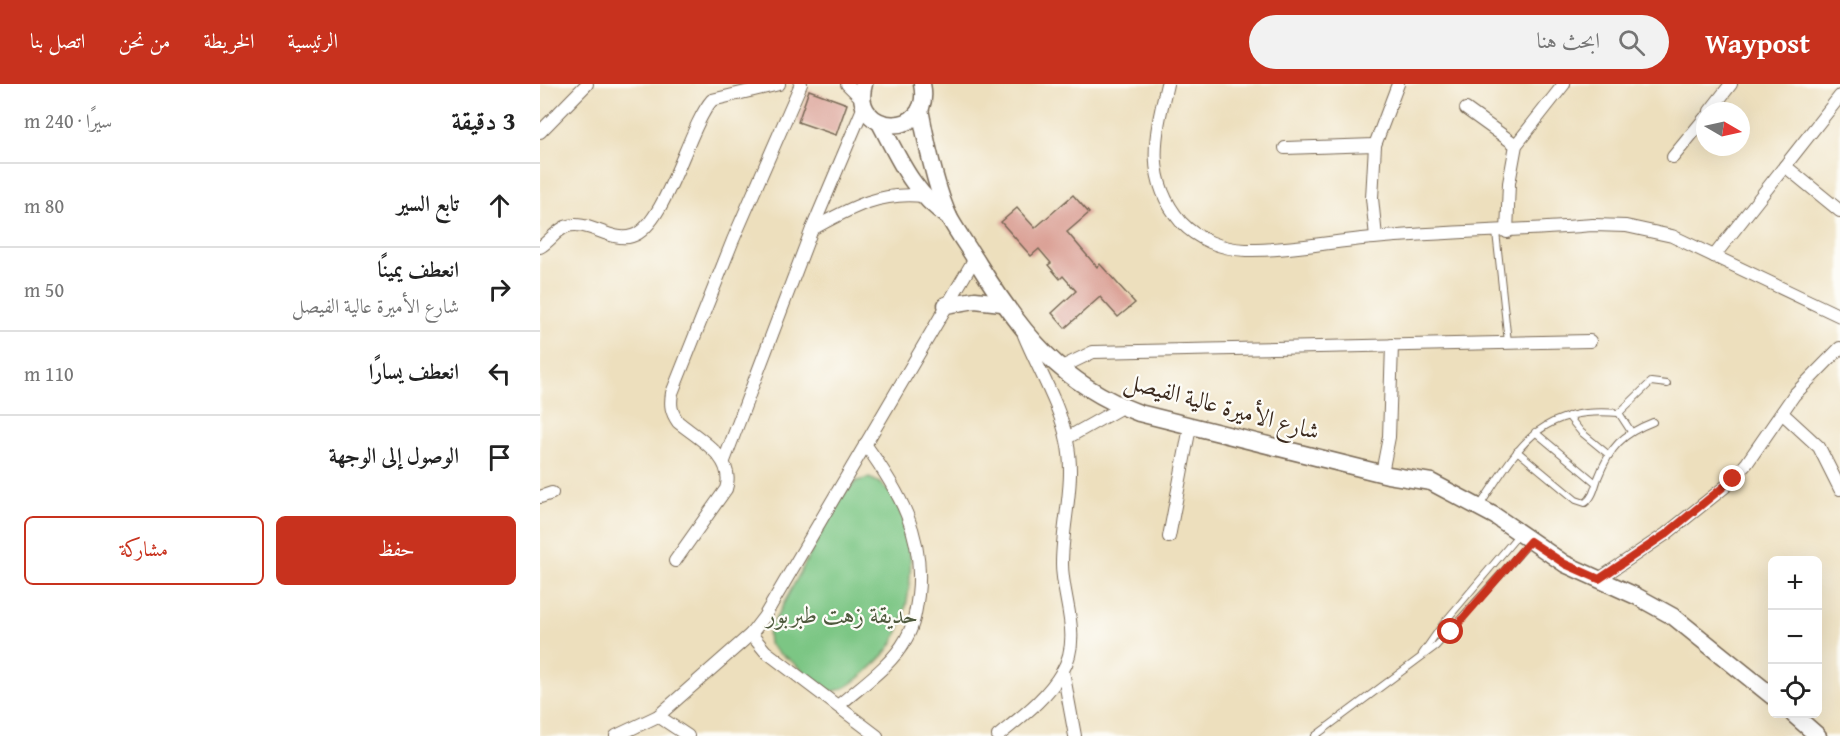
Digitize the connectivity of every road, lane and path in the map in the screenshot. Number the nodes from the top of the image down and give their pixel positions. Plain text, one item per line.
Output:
1 (587, 84) edge
2 (779, 84) edge
3 (801, 84) edge
4 (847, 84) edge
5 (922, 84) edge
6 (1167, 84) edge
7 (1398, 84) edge
8 (1564, 84) edge
9 (1731, 84) edge
10 (1840, 96) edge
11 (864, 97) edge
12 (1717, 102) edge
13 (920, 109) junction
14 (1466, 109) dead end
15 (880, 123) junction
16 (1696, 129) edge
17 (540, 132) edge
18 (1376, 145) junction
19 (1516, 146) junction
20 (1285, 148) dead end
21 (1673, 157) dead end
22 (1785, 166) junction
23 (923, 196) junction
24 (1840, 211) edge
25 (950, 217) junction
26 (812, 229) junction
27 (1501, 232) junction
28 (1376, 237) junction
29 (540, 247) edge
30 (1714, 256) junction
31 (975, 258) junction
32 (1002, 303) junction
33 (946, 305) junction
34 (1840, 316) edge
35 (1021, 328) junction
36 (1590, 341) dead end
37 (1508, 342) junction
38 (1392, 345) junction
39 (1840, 348) edge
40 (1060, 368) junction
41 (1667, 384) dead end
42 (1122, 407) junction
43 (1618, 413) junction
44 (1782, 413) junction
45 (1568, 416) junction
46 (1653, 422) dead end
47 (1190, 427) junction
48 (1630, 430) junction
49 (1535, 432) junction
50 (1067, 438) junction
51 (865, 444) junction
52 (1516, 451) junction
53 (1609, 455) junction
54 (724, 461) junction
55 (1385, 474) junction
56 (1596, 483) junction
57 (1840, 489) edge
58 (1479, 507) junction
59 (1169, 537) dead end
60 (1525, 537) junction
61 (675, 561) dead end
62 (1599, 579) junction
63 (751, 634) junction
64 (1418, 660) junction
65 (1062, 671) junction
66 (1768, 692) edge
67 (838, 706) junction
68 (658, 716) junction
69 (1798, 718) edge
70 (616, 736) edge
71 (687, 736) edge
72 (877, 736) edge
73 (998, 736) edge
74 (1075, 736) edge
75 (1315, 736) edge
76 (1818, 736) edge

1 - 17 street
2 - 29 street
3 - 54 street
4 - 11 street
5 - 13 street, شارع الأميرة عالية الفيصل
6 - 28 street
7 - 18 street
8 - 19 street
9 - 12 street
10 - 22 street
11 - 15 street, شارع الأميرة عالية الفيصل
11 - 26 street
13 - 15 street
13 - 25 street, شارع الأميرة عالية الفيصل
14 - 19 street
15 - 23 street, شارع الأميرة عالية الفيصل
16 - 21 street
18 - 20 street
18 - 28 street
19 - 27 street
22 - 24 street
22 - 30 street
23 - 25 street, شارع الأميرة عالية الفيصل
23 - 26 street
25 - 31 street, شارع الأميرة عالية الفيصل
26 - 54 street
27 - 28 street
27 - 30 street
27 - 37 lane
30 - 34 street
31 - 32 street, شارع الأميرة عالية الفيصل
31 - 33 street
32 - 33 street
32 - 35 street, شارع الأميرة عالية الفيصل
33 - 51 street
35 - 40 street, شارع الأميرة عالية الفيصل
35 - 50 street
36 - 37 street
37 - 38 street
38 - 40 street
38 - 55 street
39 - 44 street
40 - 42 street, شارع الأميرة عالية الفيصل
41 - 43 lane
42 - 47 street, شارع الأميرة عالية الفيصل
42 - 50 street
43 - 45 lane
43 - 48 lane
44 - 57 street
44 - 62 street
45 - 49 lane
45 - 53 lane
46 - 48 lane
47 - 55 street, شارع الأميرة عالية الفيصل
47 - 59 street
48 - 53 lane
49 - 52 lane
49 - 56 lane
50 - 65 street
51 - 63 street
51 - 67 street
52 - 56 lane
52 - 58 lane
53 - 56 lane
54 - 61 street
55 - 58 street, شارع الأميرة عالية الفيصل
58 - 60 street, شارع الأميرة عالية الفيصل
60 - 62 street, شارع الأميرة عالية الفيصل
60 - 64 lane
60 - 64 lane
62 - 66 street, شارع الأميرة عالية الفيصل
63 - 67 street
63 - 68 street
64 - 75 lane
65 - 73 street
65 - 74 street
67 - 72 street
68 - 70 street
68 - 71 street
69 - 76 street

